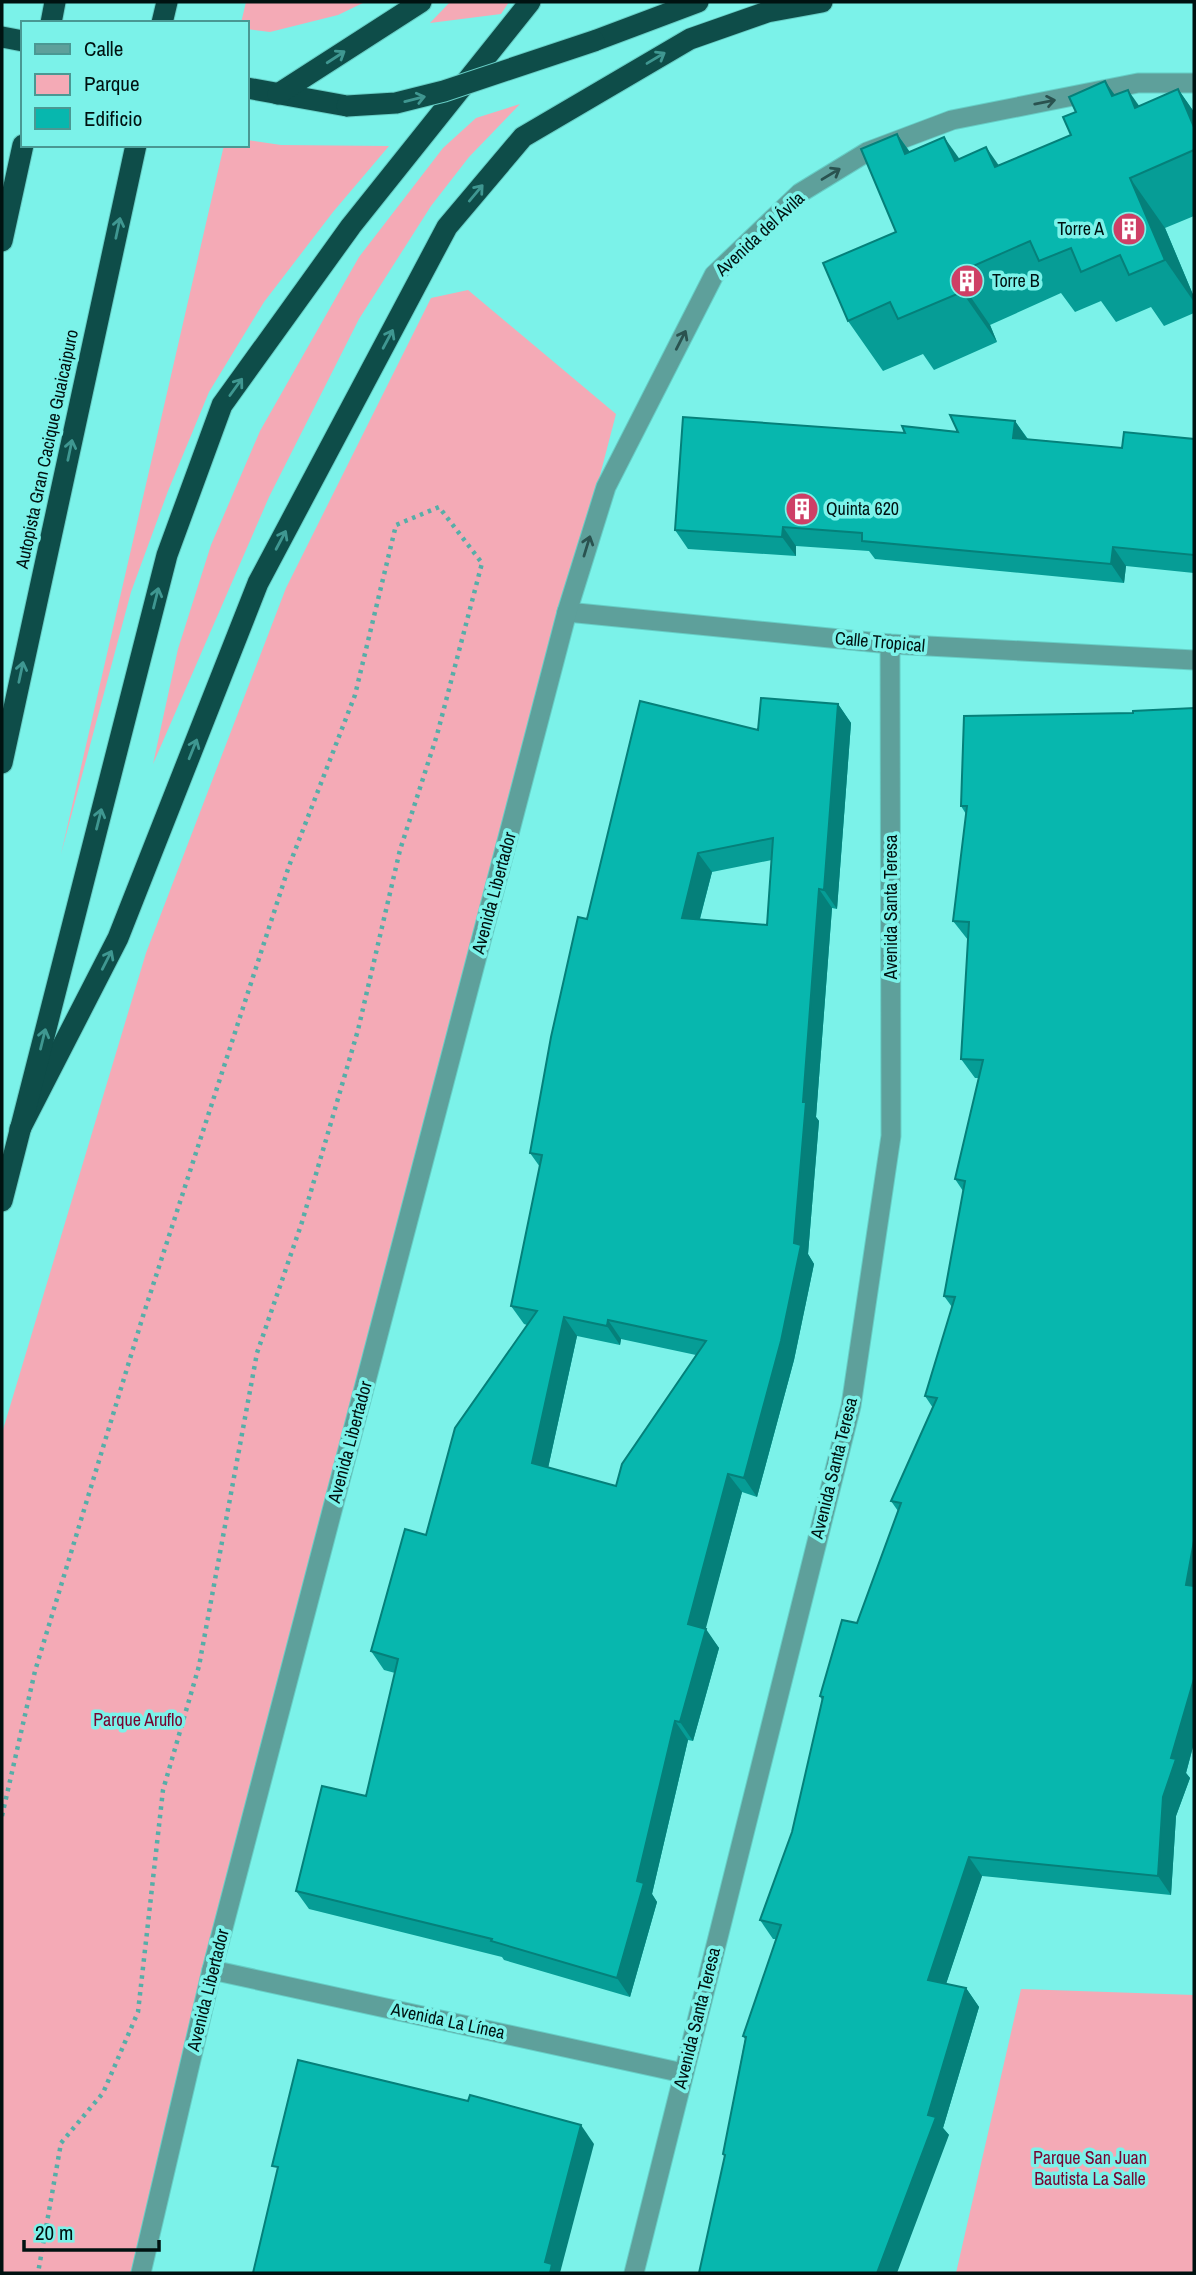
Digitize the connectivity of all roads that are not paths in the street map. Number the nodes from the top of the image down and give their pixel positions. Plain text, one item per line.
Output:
1 (55, 2) edge
2 (167, 2) edge
3 (422, 2) edge
4 (530, 2) edge
5 (698, 2) edge
6 (822, 2) edge
7 (51, 21) edge
8 (162, 21) edge
9 (2, 37) edge
10 (21, 41) edge
11 (1194, 83) edge
12 (248, 89) edge
13 (278, 94) junction
14 (23, 147) edge
15 (136, 147) edge
16 (2, 241) edge
17 (567, 612) junction
18 (890, 644) junction
19 (1194, 660) edge
20 (2, 763) edge
21 (20, 1129) junction
22 (2, 1201) edge
23 (212, 1970) junction
24 (683, 2073) junction
25 (141, 2273) edge
26 (634, 2273) edge

1 - 7 highway
2 - 8 highway
13 -> 3 highway
21 -> 4 highway
13 -> 5 highway, bridge
21 -> 6 highway
9 - 10 highway
17 -> 11 street, Avenida del Ávila
12 - 13 highway
14 - 16 highway
20 -> 15 highway, Autopista Gran Cacique Guaicaipuro
17 - 18 street, Calle Tropical
17 - 23 street, Avenida Libertador
18 - 19 street, Calle Tropical
18 - 24 street, Avenida Santa Teresa
21 - 22 highway
23 - 24 street, Avenida La Línea
23 - 25 street, Avenida Libertador
24 - 26 street, Avenida Santa Teresa

